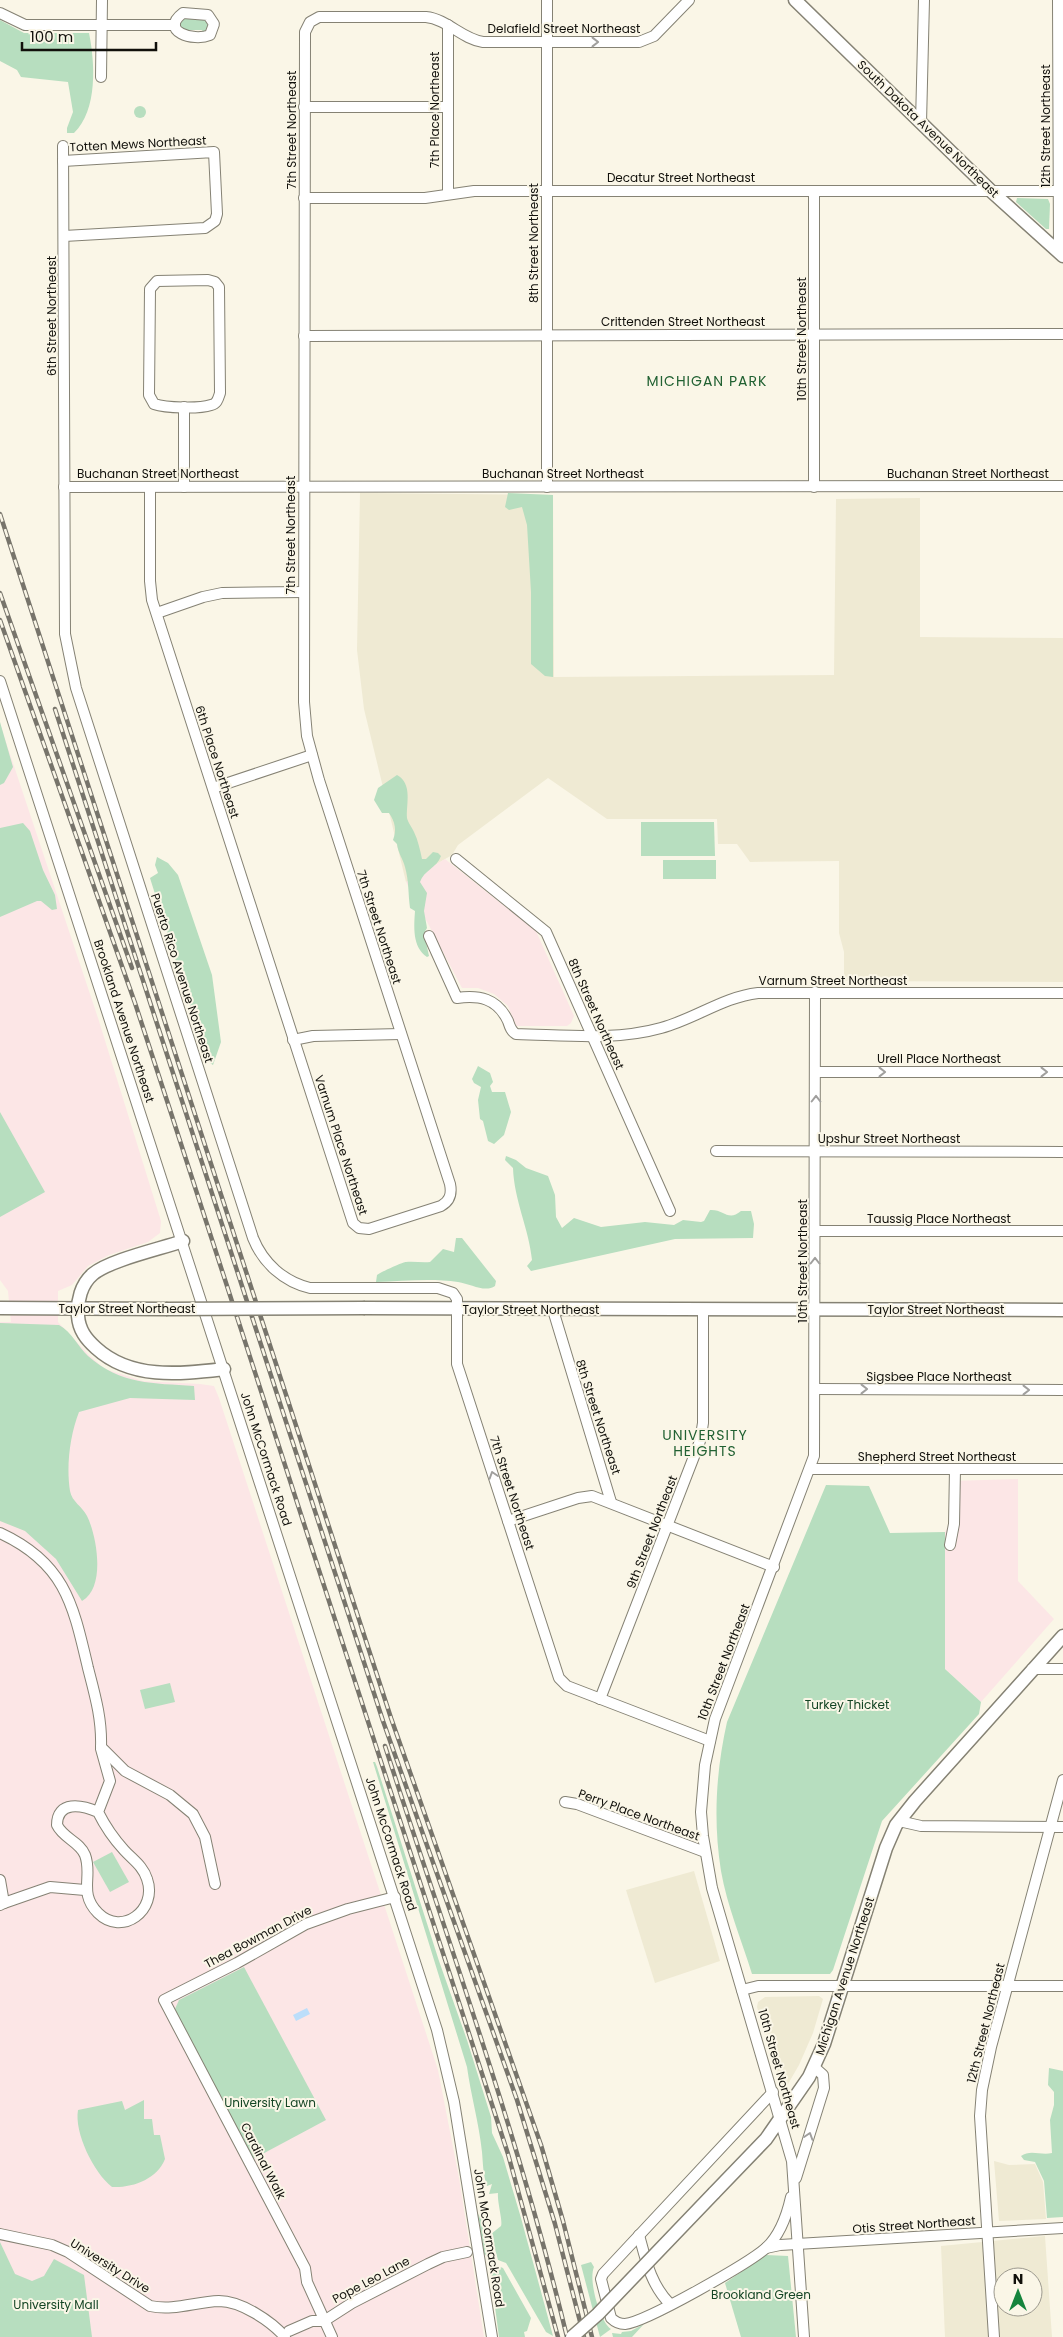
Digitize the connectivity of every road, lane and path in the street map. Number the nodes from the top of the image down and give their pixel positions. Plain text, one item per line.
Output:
1 (102, 0) edge
2 (547, 0) edge
3 (689, 0) edge
4 (795, 0) edge
5 (924, 0) edge
6 (1058, 0) edge
7 (0, 13) edge
8 (310, 22) joint
9 (102, 24) junction
10 (175, 25) dead end
11 (448, 25) junction
12 (547, 42) junction
13 (101, 77) dead end
14 (304, 107) junction
15 (448, 107) junction
16 (922, 123) junction
17 (63, 146) dead end
18 (63, 161) junction
19 (547, 191) junction
20 (814, 191) junction
21 (991, 191) junction
22 (1059, 191) junction
23 (448, 194) junction
24 (304, 198) junction
25 (64, 236) junction
26 (1061, 254) edge
27 (814, 334) junction
28 (1063, 334) edge
29 (547, 335) junction
30 (304, 336) junction
31 (184, 407) junction
32 (1063, 486) edge
33 (64, 487) junction
34 (150, 487) junction
35 (184, 487) junction
36 (304, 487) junction
37 (547, 487) junction
38 (814, 487) junction
39 (304, 592) junction
40 (157, 613) junction
41 (0, 681) edge
42 (312, 756) junction
43 (213, 788) junction
44 (456, 859) dead end
45 (429, 936) dead end
46 (815, 992) junction
47 (1063, 993) edge
48 (401, 1034) junction
49 (591, 1035) junction
50 (293, 1040) junction
51 (816, 1072) junction
52 (1063, 1072) edge
53 (716, 1151) dead end
54 (815, 1151) junction
55 (1063, 1152) edge
56 (670, 1211) dead end
57 (815, 1231) junction
58 (1063, 1231) edge
59 (183, 1241) junction
60 (0, 1308) edge
61 (78, 1309) junction
62 (457, 1310) junction
63 (553, 1310) junction
64 (702, 1310) junction
65 (815, 1310) junction
66 (1063, 1310) edge
67 (224, 1369) junction
68 (815, 1389) junction
69 (1063, 1390) edge
70 (811, 1469) junction
71 (955, 1470) junction
72 (1063, 1470) edge
73 (611, 1502) junction
74 (508, 1521) junction
75 (668, 1525) junction
76 (0, 1533) edge
77 (950, 1545) dead end
78 (774, 1567) junction
79 (1063, 1636) edge
80 (1032, 1669) junction
81 (1063, 1669) edge
82 (600, 1699) junction
83 (710, 1741) junction
84 (100, 1747) junction
85 (1063, 1780) edge
86 (565, 1802) dead end
87 (98, 1812) junction
88 (899, 1821) junction
89 (1050, 1827) junction
90 (1063, 1827) edge
91 (705, 1852) junction
92 (0, 1880) edge
93 (215, 1884) dead end
94 (85, 1890) junction
95 (394, 1897) junction
96 (2, 1904) edge
97 (843, 1986) junction
98 (1007, 1986) junction
99 (1063, 1986) edge
100 (742, 1990) junction
101 (164, 2000) joint
102 (814, 2067) junction
103 (773, 2092) junction
104 (781, 2120) junction
105 (794, 2182) junction
106 (1063, 2228) edge
107 (987, 2233) junction
108 (0, 2234) edge
109 (639, 2235) junction
110 (797, 2245) junction
111 (766, 2248) junction
112 (466, 2252) dead end
113 (670, 2304) junction
114 (324, 2321) junction
115 (287, 2334) edge
116 (332, 2337) edge
117 (492, 2337) edge
118 (572, 2337) edge
119 (804, 2337) edge
120 (994, 2337) edge

1 - 9 street
2 - 12 street, 8th Street Northeast
12 -> 3 street, Delafield Street Northeast
4 - 16 main road, South Dakota Avenue Northeast
5 - 16 street
6 - 22 street, 12th Street Northeast
7 - 9 street
8 - 11 street, Delafield Street Northeast
8 - 14 street, 7th Street Northeast
9 - 10 street
9 - 13 street
11 - 12 street, Delafield Street Northeast
11 - 15 street, 7th Place Northeast
12 - 19 street, 8th Street Northeast
14 - 15 street
14 - 24 street, 7th Street Northeast
15 - 23 street, 7th Place Northeast
16 - 21 main road, South Dakota Avenue Northeast
17 - 18 street, 6th Street Northeast
18 - 25 street, 6th Street Northeast
18 - 25 street, Totten Mews Northeast
19 - 20 street, Decatur Street Northeast
19 - 23 street, Decatur Street Northeast
19 - 29 street, 8th Street Northeast
20 - 21 street, Decatur Street Northeast
20 - 27 street, 10th Street Northeast
21 - 22 street, Decatur Street Northeast
21 - 26 main road, South Dakota Avenue Northeast
22 - 26 street, 12th Street Northeast
23 - 24 street, Decatur Street Northeast
24 - 30 street, 7th Street Northeast
25 - 33 street, 6th Street Northeast
27 - 28 street, Crittenden Street Northeast
27 - 29 street, Crittenden Street Northeast
27 - 38 street, 10th Street Northeast
29 - 30 street, Crittenden Street Northeast
29 - 37 street, 8th Street Northeast
30 - 36 street, 7th Street Northeast
31 - 31 street
31 - 35 street
32 - 38 street, Buchanan Street Northeast
33 - 34 street, Buchanan Street Northeast
33 - 62 street, Puerto Rico Avenue Northeast
34 - 35 street, Buchanan Street Northeast
34 - 40 street, 6th Place Northeast
35 - 36 street, Buchanan Street Northeast
36 - 37 street, Buchanan Street Northeast
36 - 39 street, 7th Street Northeast
37 - 38 street, Buchanan Street Northeast
39 - 40 street
39 - 42 street, 7th Street Northeast
40 - 43 street, 6th Place Northeast
41 - 59 street, Brookland Avenue Northeast
42 - 43 street
42 - 48 street, 7th Street Northeast
43 - 50 street, 6th Place Northeast
44 - 49 street, 8th Street Northeast
45 - 49 street, Varnum Street Northeast
46 - 47 street, Varnum Street Northeast
46 - 49 street, Varnum Street Northeast
46 - 51 street, 10th Street Northeast
48 - 50 street
48 - 50 street, Varnum Place Northeast
49 - 56 street, 8th Street Northeast
51 -> 52 street, Urell Place Northeast
54 -> 51 street, 10th Street Northeast
53 - 54 street, Upshur Street Northeast
54 - 55 street, Upshur Street Northeast
54 - 57 street, 10th Street Northeast
57 - 58 street, Taussig Place Northeast
65 -> 57 street, 10th Street Northeast
59 - 61 main road
59 - 67 street, Brookland Avenue Northeast
60 - 61 main road, Taylor Street Northeast
61 - 62 main road, Taylor Street Northeast, bridge
61 - 67 main road
62 - 63 main road, Taylor Street Northeast
74 -> 62 street, 7th Street Northeast
63 - 64 main road, Taylor Street Northeast
63 - 73 street, 8th Street Northeast
64 - 65 main road, Taylor Street Northeast
64 - 75 street, 9th Street Northeast
65 - 66 main road, Taylor Street Northeast
65 - 68 street, 10th Street Northeast
67 - 95 street, John McCormack Road
68 -> 69 street, Sigsbee Place Northeast
68 - 70 street, 10th Street Northeast
70 - 71 street, Shepherd Street Northeast
70 - 78 street, 10th Street Northeast
71 - 72 street, Shepherd Street Northeast
71 - 77 street
73 - 74 street
73 - 75 street
74 - 82 street, 7th Street Northeast
75 - 78 street
75 - 82 street, 9th Street Northeast
76 - 84 street
78 - 83 street, 10th Street Northeast
79 - 80 main road, Michigan Avenue Northeast
80 - 81 street
80 - 88 main road, Michigan Avenue Northeast
82 - 83 street
83 - 91 street, 10th Street Northeast
84 - 87 street
84 - 93 street
85 - 89 street, 12th Street Northeast
86 - 91 street, Perry Place Northeast
87 - 94 street
87 - 94 street
88 - 89 street
88 - 97 main road, Michigan Avenue Northeast
89 - 90 street
89 - 98 street, 12th Street Northeast
91 - 100 street, 10th Street Northeast
92 - 96 street
94 - 96 street
95 - 101 street, Thea Bowman Drive
95 - 117 street, John McCormack Road
97 - 98 street
97 - 100 street
97 - 102 main road, Michigan Avenue Northeast
98 - 99 street
98 - 107 street, 12th Street Northeast
100 - 103 street, 10th Street Northeast
101 - 114 street, Cardinal Walk
102 - 104 main road, Michigan Avenue Northeast
105 -> 102 street
103 - 104 street, 10th Street Northeast
103 - 109 street
104 - 105 street, 10th Street Northeast
104 - 118 main road, Michigan Avenue Northeast, bridge
105 - 110 street, 10th Street Northeast
105 - 111 street
106 - 107 street, Otis Street Northeast
107 - 110 street, Otis Street Northeast
107 - 120 street, 12th Street Northeast
108 - 115 street, University Drive
109 - 113 street
109 - 113 street
110 - 111 street, Otis Street Northeast
110 - 119 street, 10th Street Northeast
111 - 113 street
112 - 114 street, Pope Leo Lane
114 - 115 street, Pope Leo Lane
114 - 116 street, Cardinal Walk

